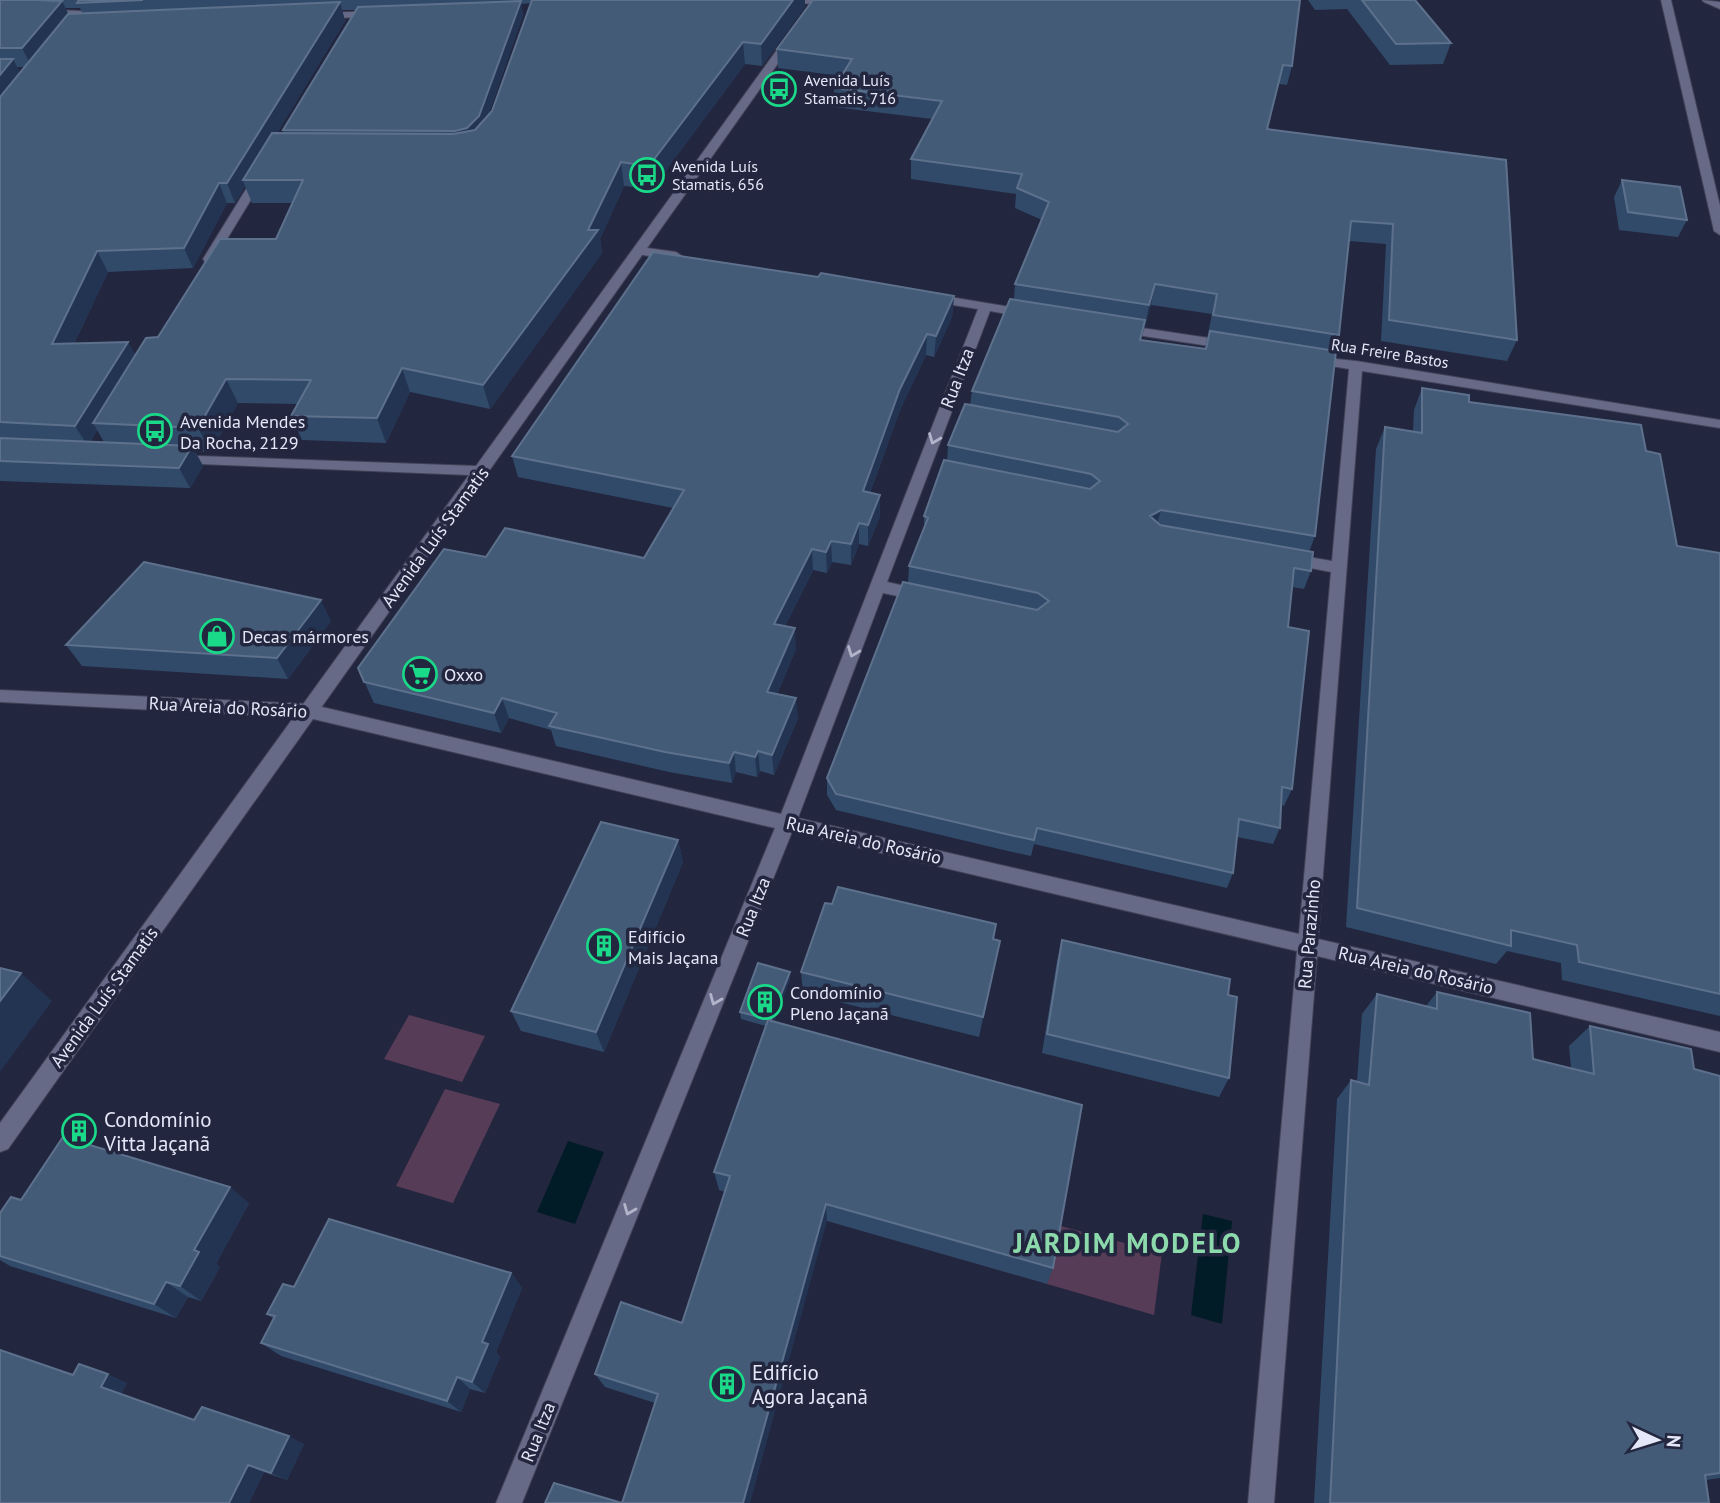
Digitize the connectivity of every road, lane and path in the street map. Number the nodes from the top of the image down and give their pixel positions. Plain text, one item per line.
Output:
1 (818, 0) edge
2 (843, 0) edge
3 (1666, 0) edge
4 (1707, 0) edge
5 (773, 1) edge
6 (1720, 6) edge
7 (0, 11) edge
8 (382, 14) edge
9 (315, 16) edge
10 (72, 27) edge
11 (268, 162) edge
12 (1720, 231) edge
13 (640, 250) junction
14 (684, 258) edge
15 (204, 268) edge
16 (916, 296) edge
17 (985, 307) junction
18 (1038, 315) edge
19 (1105, 326) edge
20 (1249, 349) edge
21 (1300, 357) edge
22 (1356, 365) junction
23 (1720, 424) edge
24 (155, 457) edge
25 (483, 471) junction
26 (1273, 556) edge
27 (1339, 568) junction
28 (877, 586) junction
29 (943, 600) edge
30 (0, 696) edge
31 (309, 711) junction
32 (787, 822) junction
33 (1308, 944) junction
34 (1720, 1042) edge
35 (0, 1141) edge
36 (509, 1503) edge
37 (1261, 1503) edge

1 - 2 street
1 - 5 street
1 - 13 street, Avenida Luís Stamatis
3 - 12 street
4 - 6 street
7 - 10 street
8 - 9 street
11 - 15 street
13 - 14 street
13 - 25 street, Avenida Luís Stamatis
16 - 17 street
17 - 18 street
17 -> 28 street, Rua Itza
19 - 20 street
21 - 22 street, Rua Freire Bastos
22 - 23 street, Rua Freire Bastos
22 - 27 street, Rua Parazinho
24 - 25 street
25 - 31 street, Avenida Luís Stamatis
26 - 27 street
27 - 33 street, Rua Parazinho
28 - 29 street
28 -> 32 street, Rua Itza
30 - 31 street, Rua Areia do Rosário
31 - 32 street, Rua Areia do Rosário
31 - 35 street, Avenida Luís Stamatis
32 - 33 street, Rua Areia do Rosário
32 -> 36 street, Rua Itza
33 - 34 street, Rua Areia do Rosário
33 - 37 street, Rua Parazinho

